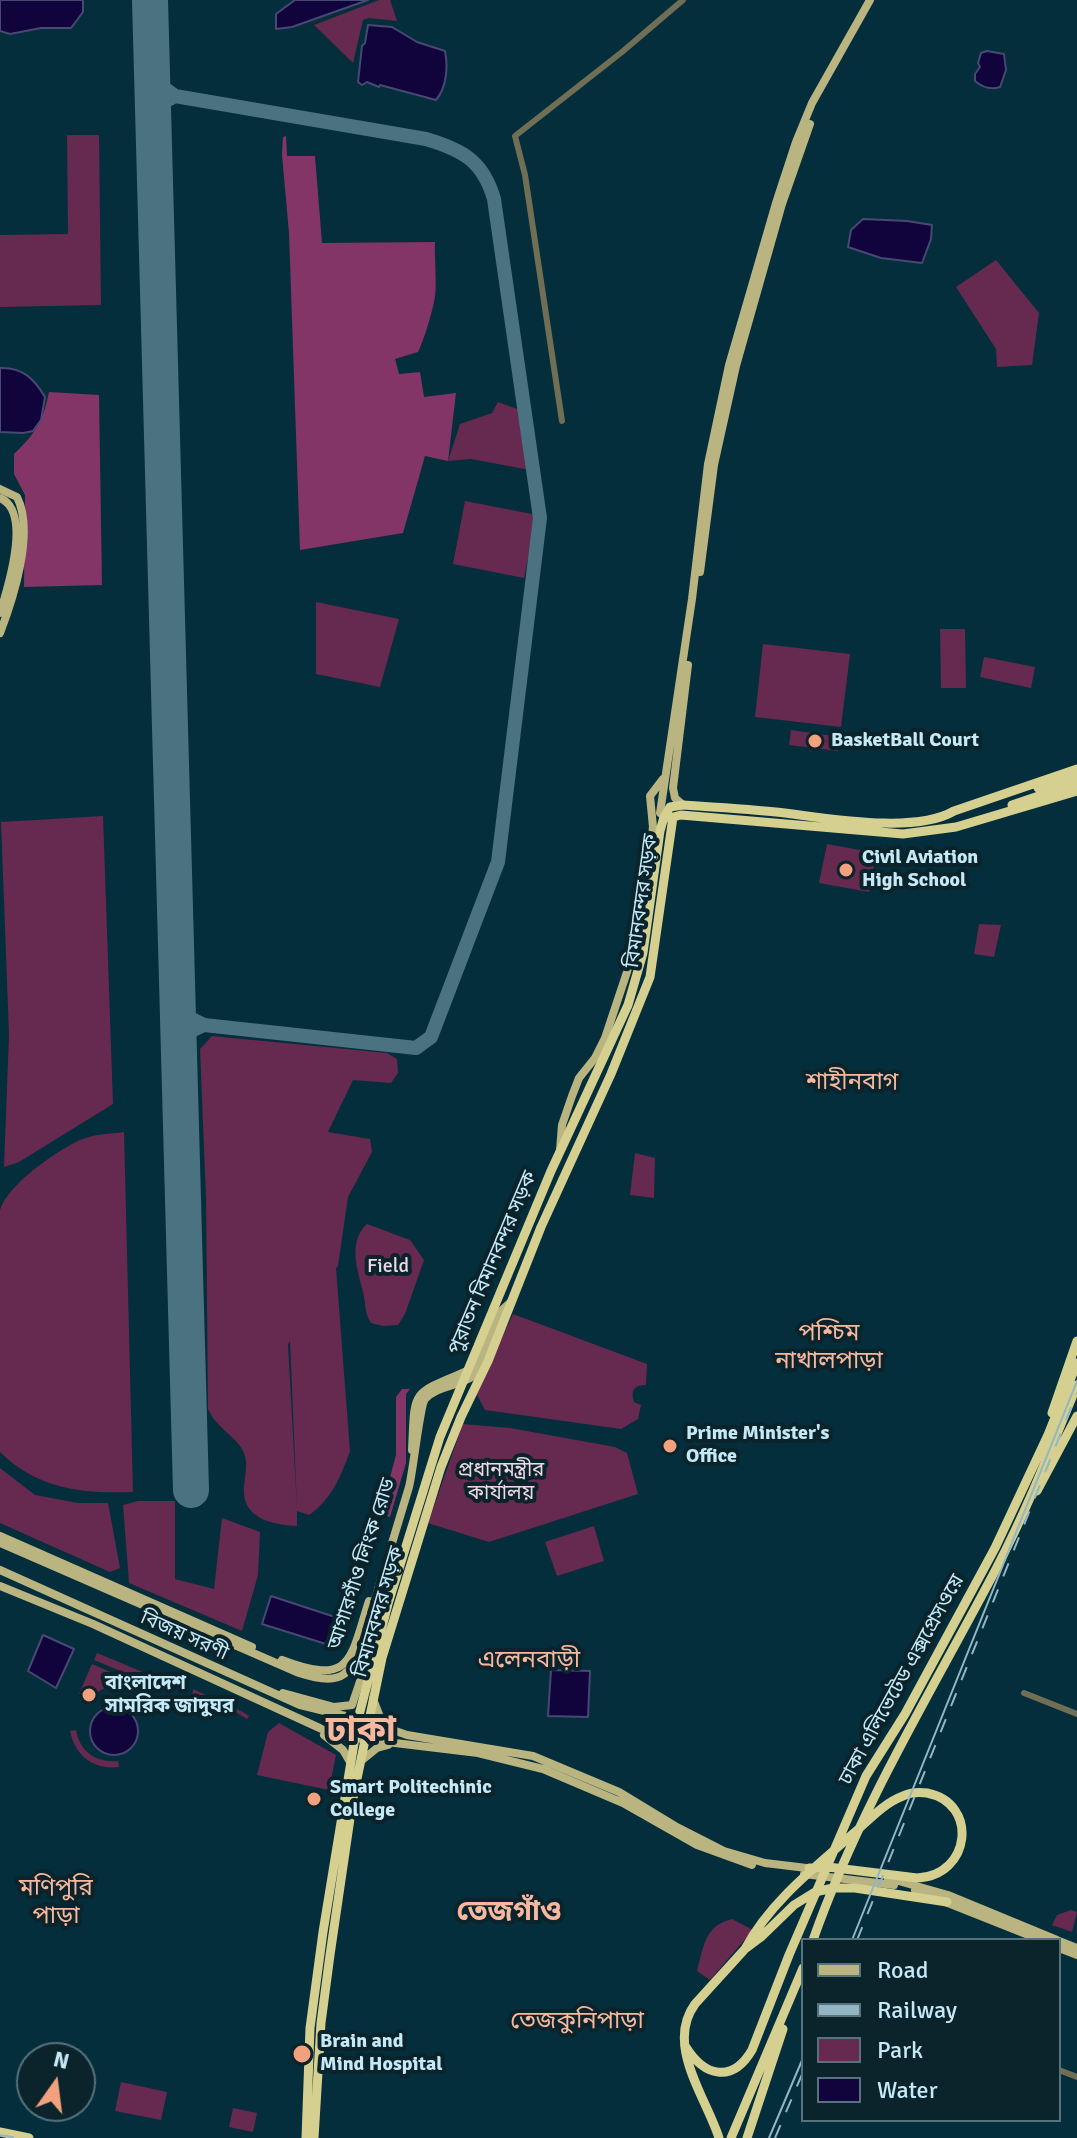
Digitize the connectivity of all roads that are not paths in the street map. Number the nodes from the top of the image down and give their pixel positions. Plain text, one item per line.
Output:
1 (683, 0) edge
2 (873, 0) edge
3 (562, 421) dead end
4 (0, 482) edge
5 (0, 489) edge
6 (14, 494) junction
7 (0, 498) edge
8 (0, 613) edge
9 (0, 633) edge
10 (667, 768) junction
11 (1077, 769) edge
12 (1077, 776) edge
13 (1077, 783) edge
14 (1077, 791) edge
15 (661, 800) junction
16 (673, 812) junction
17 (943, 823) junction
18 (653, 827) junction
19 (560, 1151) junction
20 (551, 1171) junction
21 (566, 1176) junction
22 (512, 1301) junction
23 (1077, 1341) edge
24 (1077, 1363) edge
25 (467, 1371) junction
26 (1077, 1385) edge
27 (460, 1387) junction
28 (470, 1396) junction
29 (450, 1413) junction
30 (1077, 1416) edge
31 (461, 1417) junction
32 (1048, 1435) junction
33 (1030, 1499) junction
34 (0, 1536) edge
35 (0, 1543) edge
36 (0, 1570) edge
37 (0, 1586) edge
38 (388, 1604) junction
39 (255, 1686) junction
40 (1024, 1693) dead end
41 (373, 1699) junction
42 (1077, 1714) edge
43 (358, 1719) junction
44 (370, 1722) junction
45 (307, 1723) junction
46 (406, 1739) junction
47 (355, 1740) junction
48 (366, 1741) junction
49 (356, 1761) junction
50 (638, 1807) junction
51 (809, 1868) junction
52 (947, 1902) junction
53 (814, 1938) edge
54 (1036, 1938) edge
55 (1053, 1938) edge
56 (745, 1949) junction
57 (801, 1974) edge
58 (795, 1992) junction
59 (686, 2047) junction
60 (0, 2132) edge
61 (29, 2138) edge
62 (306, 2138) edge
63 (314, 2138) edge
64 (719, 2138) edge
65 (731, 2138) edge
66 (747, 2138) edge

1 - 3 street
2 - 10 main road
2 - 16 main road
4 - 6 main road
5 - 6 main road
6 - 9 main road
7 - 8 main road
10 - 15 main road
10 - 18 main road
11 - 17 highway
12 - 17 highway
13 - 17 highway
14 - 17 highway
15 - 16 main road
15 - 18 main road
16 - 17 highway
16 - 19 highway, পুরাতন বিমানবন্দর সড়ক
16 - 21 highway, বিমানবন্দর সড়ক
18 - 19 main road
19 - 20 highway, পুরাতন বিমানবন্দর সড়ক
20 - 21 highway
20 - 25 highway, পুরাতন বিমানবন্দর সড়ক
21 - 22 highway, বিমানবন্দর সড়ক
22 - 27 main road, বিমানবন্দর সড়ক
22 - 28 highway, বিমানবন্দর সড়ক
23 - 32 highway
24 - 32 highway, ঢাকা এলিভেটেড এক্সপ্রেসওয়ে
25 - 27 highway, পুরাতন বিমানবন্দর সড়ক
25 - 34 main road, আগারগাঁও লিংক রোড
26 - 33 highway, ঢাকা এলিভেটেড এক্সপ্রেসওয়ে
27 - 28 highway
27 - 29 highway, পুরাতন বিমানবন্দর সড়ক
27 - 35 main road, আগারগাঁও লিংক রোড
28 - 31 highway, বিমানবন্দর সড়ক
29 - 31 highway
29 - 38 highway, পুরাতন বিমানবন্দর সড়ক
30 - 33 highway
31 - 41 highway, বিমানবন্দর সড়ক
32 - 59 highway, ঢাকা এলিভেটেড এক্সপ্রেসওয়ে
33 - 53 highway, ঢাকা এলিভেটেড এক্সপ্রেসওয়ে
36 - 39 main road, বিজয় সরণী
37 - 45 main road, বিজয় সরণী
38 - 39 main road
38 - 43 highway, পুরাতন বিমানবন্দর সড়ক
39 - 43 main road, বিজয় সরণী
40 - 42 street
41 - 44 highway, বিমানবন্দর সড়ক
41 - 46 main road
43 - 44 main road, বিজয় সরণী
43 - 47 highway, পুরাতন বিমানবন্দর সড়ক
44 - 46 main road, বিজয় সরণী
44 - 48 highway, বিমানবন্দর সড়ক
45 - 47 main road, বিজয় সরণী
45 - 49 main road
46 - 48 main road, বিজয় সরণী
46 - 49 main road
46 - 50 main road
47 - 48 main road, বিজয় সরণী
47 - 49 highway, বিমানবন্দর সড়ক
48 - 49 highway, বিমানবন্দর সড়ক
49 - 62 highway, বিমানবন্দর সড়ক
49 - 63 highway, বিমানবন্দর সড়ক
50 - 51 main road
50 - 52 main road
51 - 55 main road
51 - 56 highway
52 - 54 main road
52 - 56 highway
56 - 59 highway
57 - 58 highway
58 - 65 highway
58 - 66 highway
59 - 64 highway
60 - 61 highway

